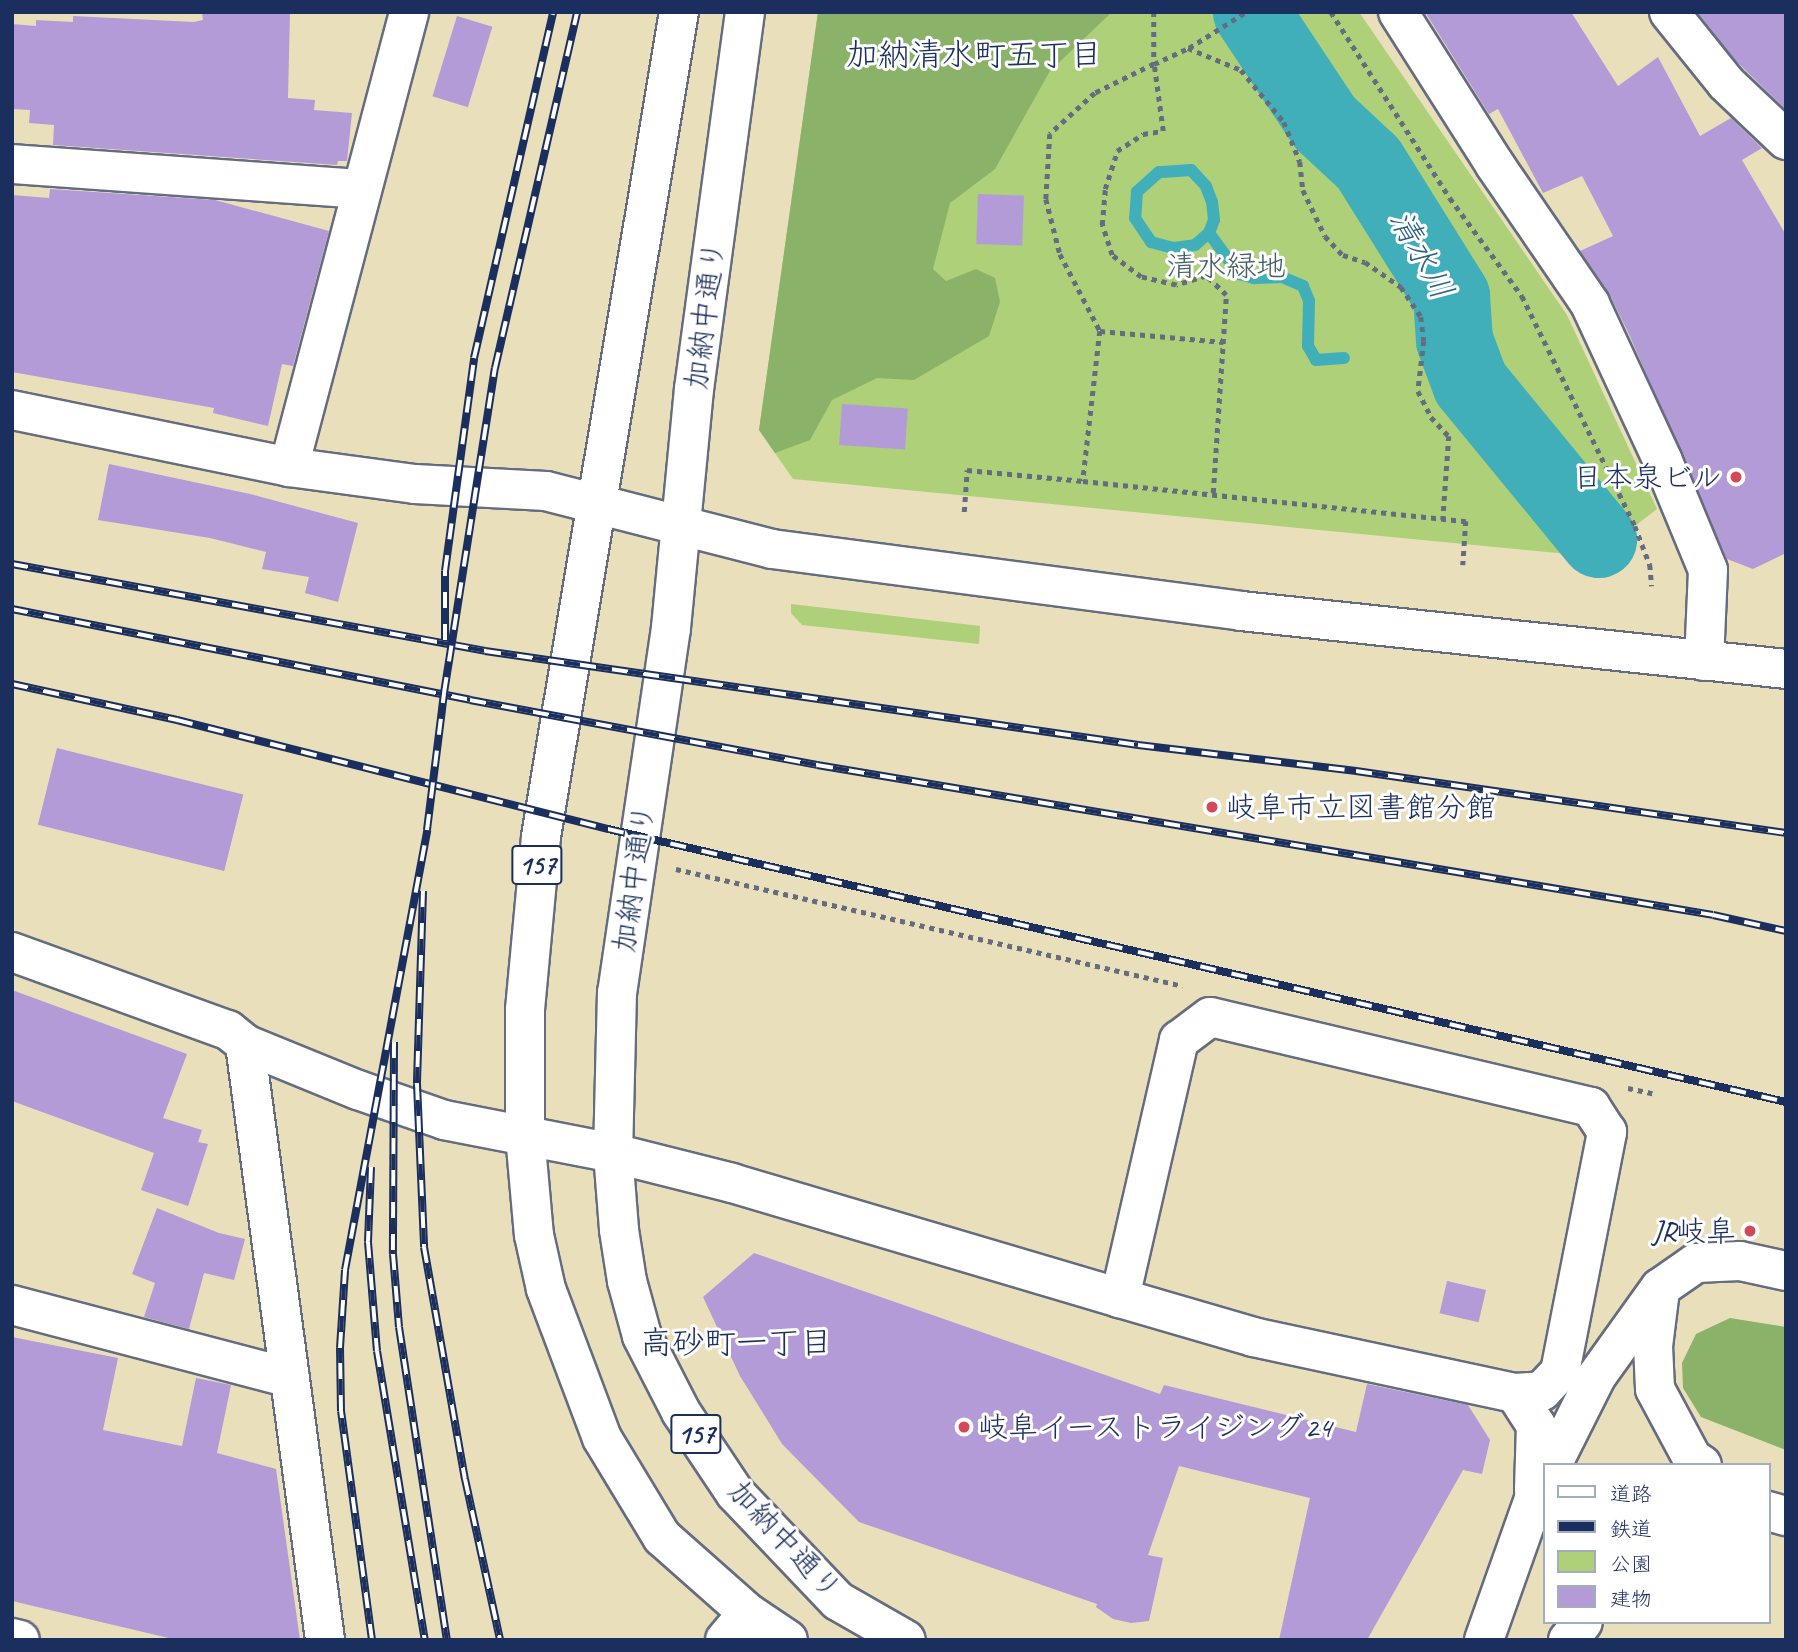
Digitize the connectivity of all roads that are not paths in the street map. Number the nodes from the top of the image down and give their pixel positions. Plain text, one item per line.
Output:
1 (409, 12) edge
2 (678, 12) edge
3 (745, 12) edge
4 (1398, 12) edge
5 (1669, 12) edge
6 (1786, 140) edge
7 (12, 164) edge
8 (361, 189) junction
9 (12, 410) edge
10 (289, 467) junction
11 (597, 502) junction
12 (682, 525) junction
13 (1703, 661) junction
14 (1786, 669) edge
15 (12, 951) edge
16 (245, 1044) junction
17 (525, 1135) junction
18 (613, 1153) junction
19 (1786, 1270) edge
20 (1660, 1288) junction
21 (1120, 1298) junction
22 (12, 1306) edge
23 (1560, 1372) junction
24 (290, 1378) junction
25 (1515, 1393) junction
26 (1553, 1463) edge
27 (1699, 1463) edge
28 (1539, 1489) edge
29 (1581, 1624) edge
30 (736, 1626) edge
31 (12, 1638) edge
32 (20, 1640) edge
33 (325, 1640) edge
34 (788, 1640) edge
35 (906, 1640) edge
36 (1484, 1640) edge
37 (1568, 1640) edge

1 - 8 main road
2 - 11 main road, 157
3 - 12 main road, 加納中通り / 157
4 - 13 main road
5 - 6 main road
7 - 8 main road
8 - 10 main road
9 - 10 main road
10 - 11 main road
11 - 12 main road
11 - 17 main road, 157
12 - 13 main road
12 - 18 main road, 加納中通り / 157
13 - 14 main road
15 - 16 main road
16 - 17 main road
16 - 24 main road
17 - 18 main road
17 - 30 main road, 157
18 - 21 main road
18 - 35 main road, 加納中通り / 157
19 - 20 main road
20 - 23 main road
20 - 26 main road
20 - 27 main road
21 - 23 main road
21 - 25 main road
22 - 24 main road
23 - 25 main road
24 - 33 main road
25 - 28 main road
28 - 36 main road
29 - 37 main road
30 - 34 main road, 157
31 - 32 main road

